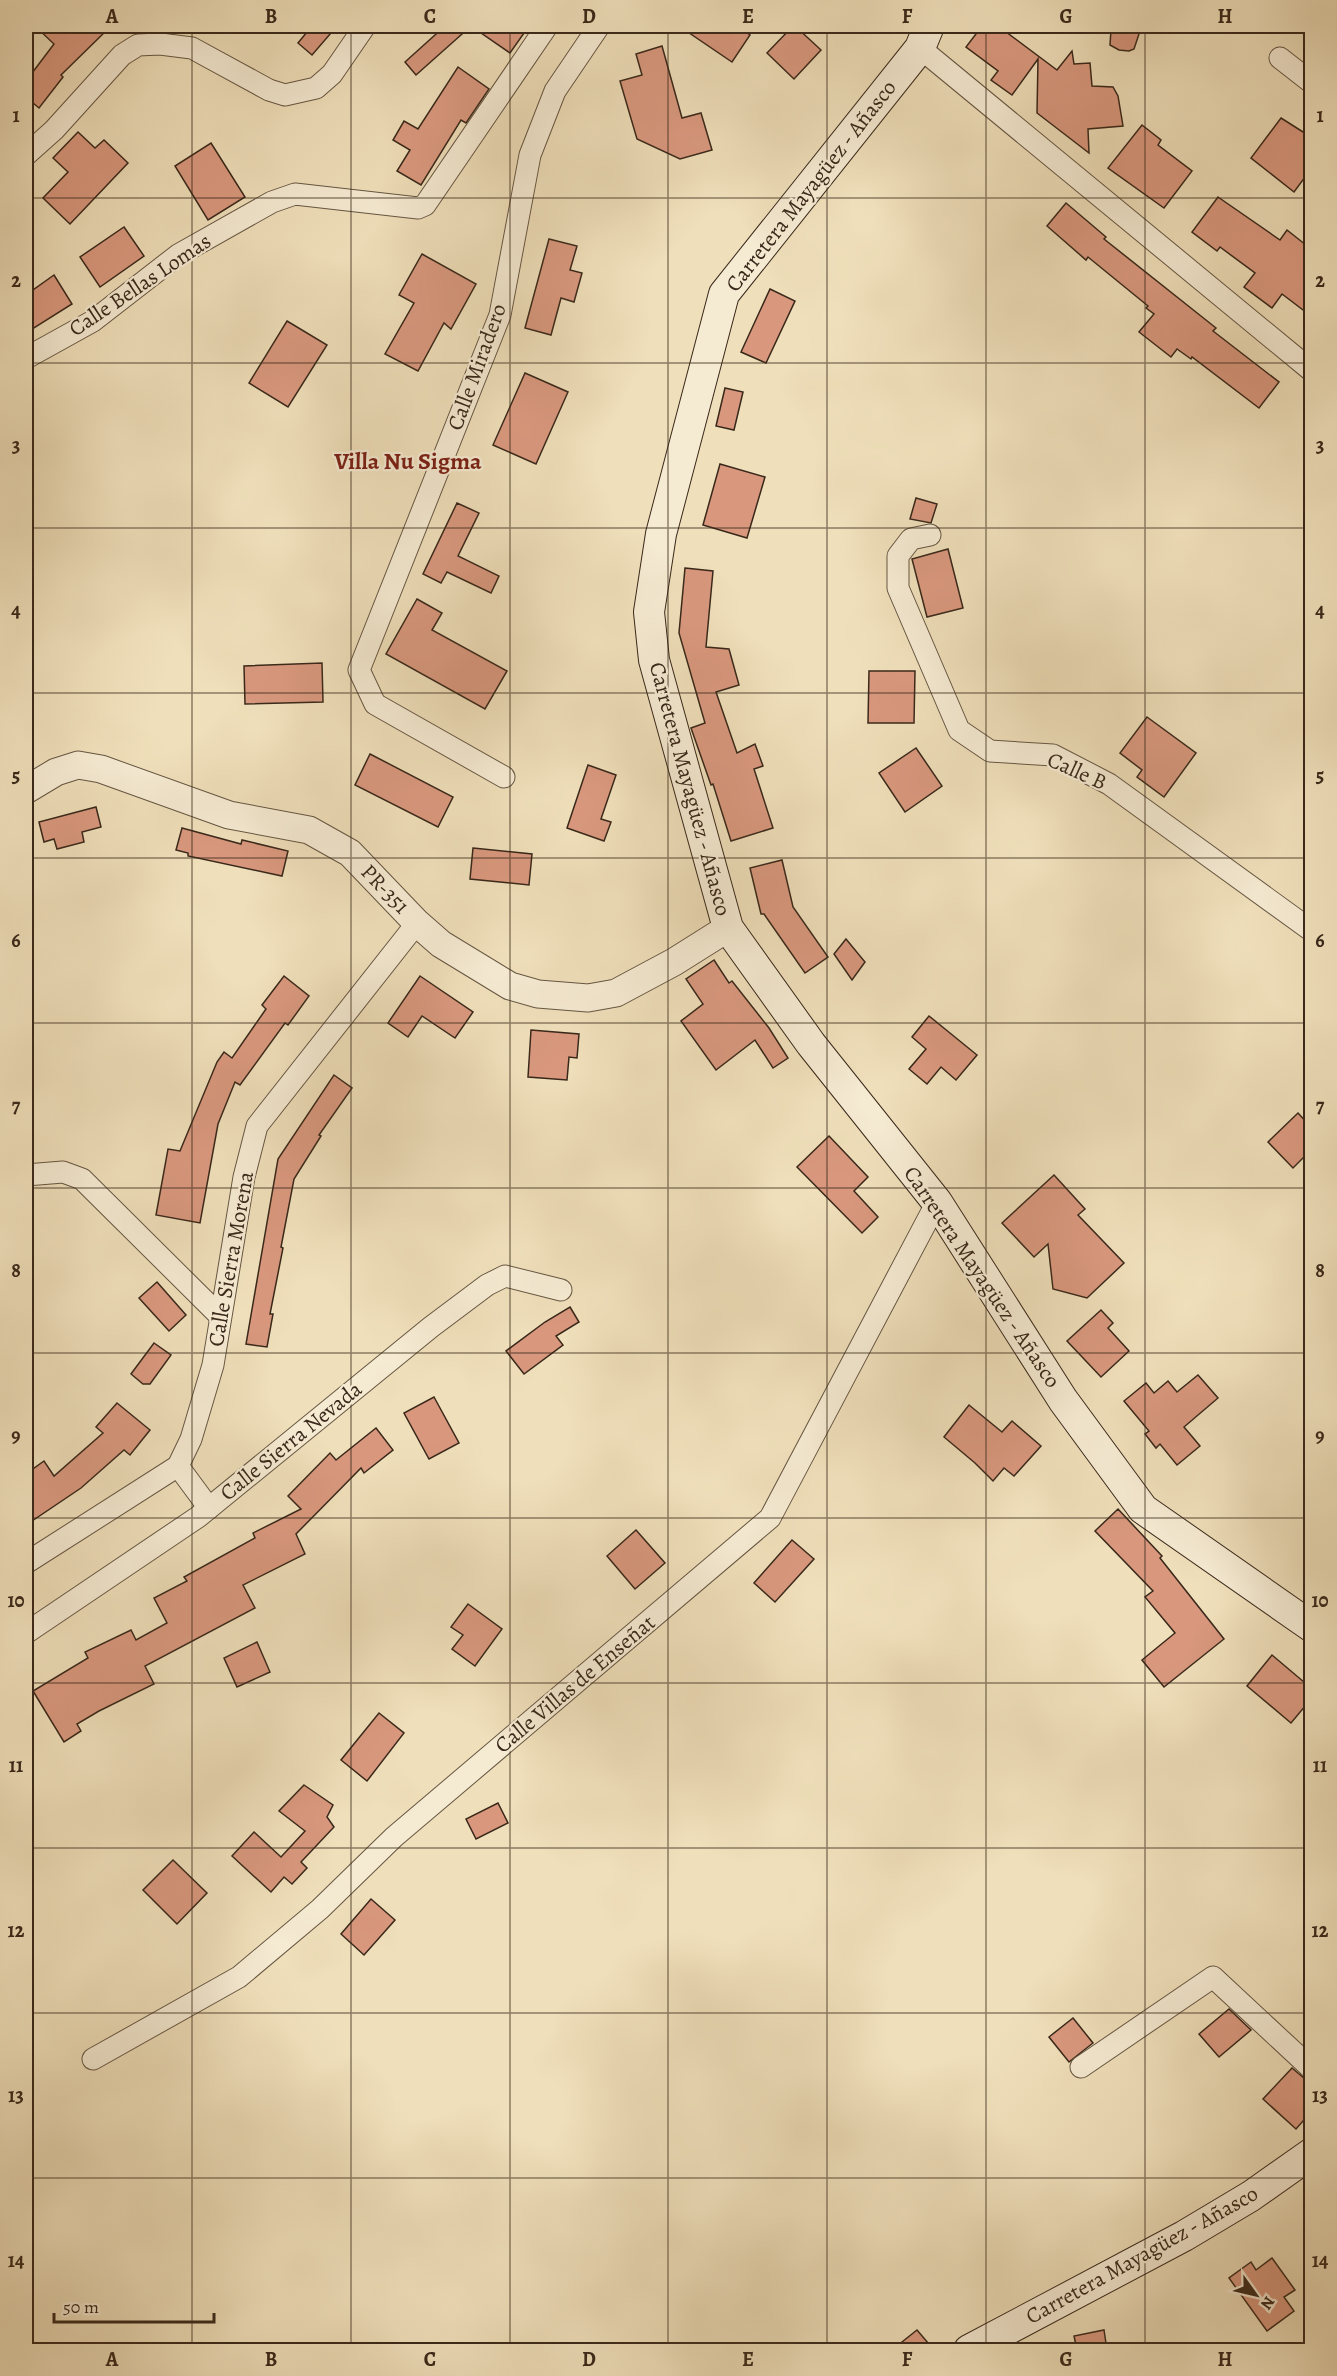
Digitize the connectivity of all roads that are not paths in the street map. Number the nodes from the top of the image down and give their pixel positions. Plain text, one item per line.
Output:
1 (365, 26) edge
2 (547, 26) edge
3 (599, 26) edge
4 (924, 37) edge
5 (1280, 58) dead end
6 (1311, 84) edge
7 (26, 155) edge
8 (28, 357) dead end
9 (1311, 371) edge
10 (930, 535) dead end
11 (504, 777) dead end
12 (26, 790) edge
13 (417, 923) junction
14 (728, 928) junction
15 (1311, 931) edge
16 (26, 1175) edge
17 (937, 1202) junction
18 (561, 1290) dead end
19 (220, 1316) junction
20 (178, 1466) junction
21 (209, 1508) junction
22 (26, 1563) edge
23 (1311, 1627) edge
24 (26, 1633) edge
25 (93, 2058) dead end
26 (1081, 2067) dead end
27 (1311, 2069) edge
28 (1311, 2153) edge
29 (969, 2350) edge

1 - 7 street
2 - 8 street, Calle Bellas Lomas
3 - 11 street, Calle Miradero
4 - 9 street
4 - 14 main road, Carretera Mayagüez - Añasco
5 - 6 street
10 - 15 street, Calle B
12 - 13 street, PR-351 / PR-351
13 - 14 street, PR-351 / PR-351
13 - 19 street, Calle Sierra Morena
14 - 17 main road, Carretera Mayagüez - Añasco
16 - 19 street
17 - 23 main road, Carretera Mayagüez - Añasco
17 - 25 street, Calle Villas de Enseñat
18 - 21 street, Calle Sierra Nevada
19 - 20 street, Calle Sierra Morena
20 - 21 street
20 - 22 street
21 - 24 street, Calle Sierra Nevada
26 - 27 street
28 - 29 main road, Carretera Mayagüez - Añasco

